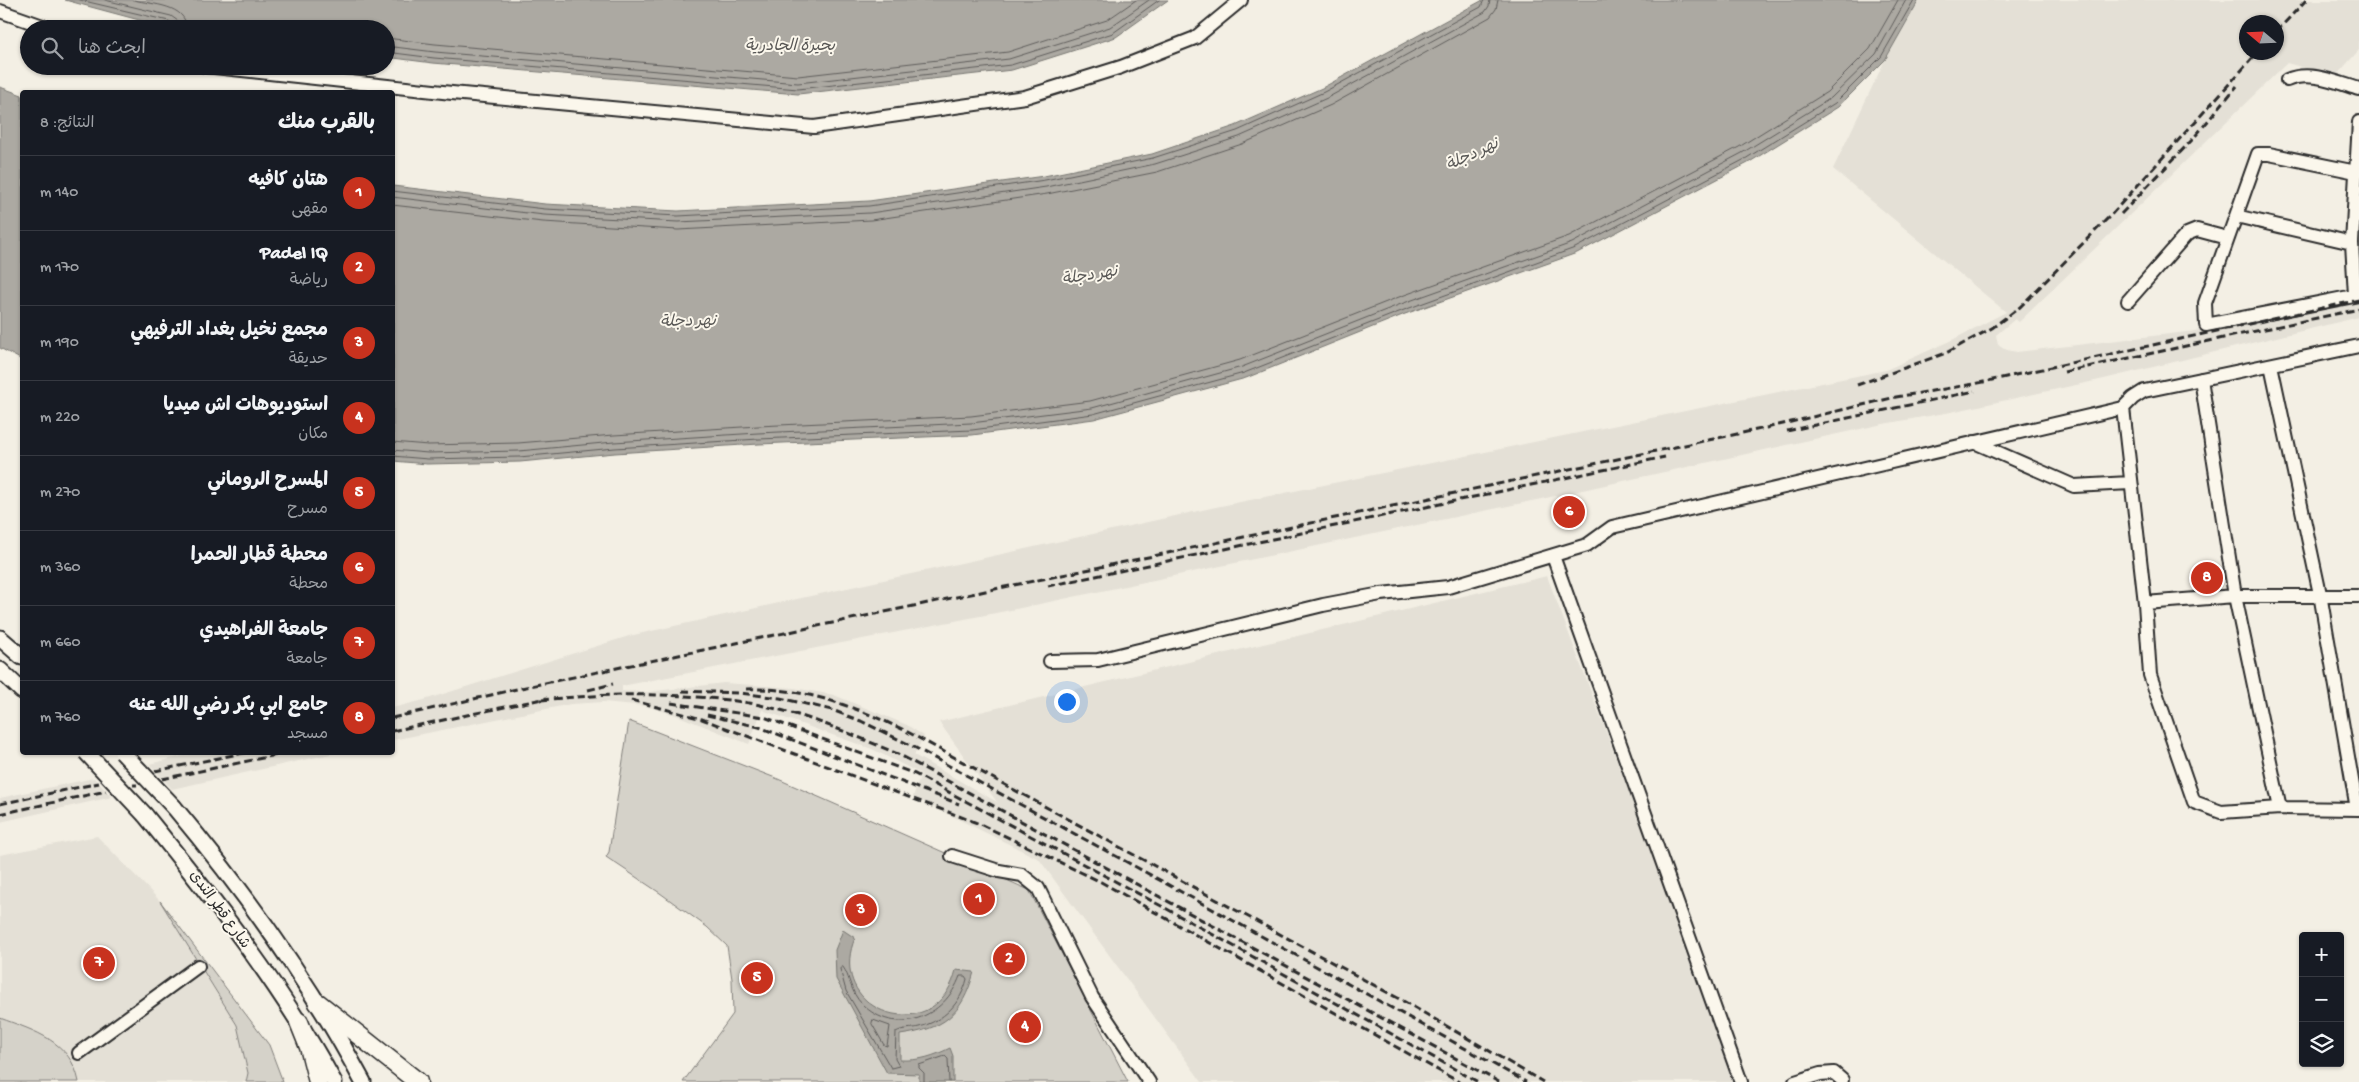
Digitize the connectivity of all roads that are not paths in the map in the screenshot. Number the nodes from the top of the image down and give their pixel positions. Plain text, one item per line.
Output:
1 (1241, 0) edge
2 (0, 11) edge
3 (26, 20) edge
4 (288, 75) edge
5 (2286, 80) dead end
6 (2359, 89) edge
7 (2359, 122) edge
8 (2356, 172) junction
9 (2236, 216) junction
10 (2227, 238) junction
11 (2352, 243) junction
12 (2357, 295) edge
13 (2128, 301) dead end
14 (2359, 346) edge
15 (2271, 365) junction
16 (2201, 378) junction
17 (2123, 408) junction
18 (1974, 442) junction
19 (2130, 483) junction
20 (1553, 556) junction
21 (2320, 594) junction
22 (2235, 596) junction
23 (2359, 596) edge
24 (2145, 603) junction
25 (0, 638) edge
26 (20, 656) edge
27 (1050, 661) dead end
28 (0, 670) edge
29 (20, 688) edge
30 (89, 755) edge
31 (125, 755) edge
32 (2280, 808) junction
33 (2358, 809) edge
34 (952, 856) dead end
35 (198, 966) dead end
36 (318, 1003) junction
37 (299, 1022) junction
38 (80, 1053) dead end
39 (1842, 1080) dead end
40 (318, 1082) edge
41 (334, 1082) edge
42 (363, 1082) edge
43 (418, 1082) edge
44 (1149, 1082) edge
45 (1741, 1082) edge
46 (1795, 1082) edge

1 - 4 street
2 - 3 street
5 - 6 street
7 - 8 street
8 - 9 street
8 - 11 street
9 - 10 street
9 - 11 street
10 - 12 street
10 - 13 street
11 - 12 street
14 - 15 street
15 - 16 street
15 - 21 street
16 - 17 street
16 - 22 street
17 - 18 street
17 - 19 street
18 - 19 street
18 - 20 street
19 - 24 street
20 - 27 street
20 - 45 street
21 - 22 street
21 - 23 street
21 - 33 street
22 - 24 street
22 - 32 street
24 - 32 street
25 - 26 main road
28 - 29 main road
30 - 37 main road, شارع قطر الندى, bridge
31 - 36 main road, شارع قطر الندى, bridge
32 - 33 street
34 - 44 street
35 - 38 street
36 - 42 main road, شارع قطر الندى
36 - 43 highway
37 - 40 highway
37 - 41 main road, شارع قطر الندى
39 - 46 street

